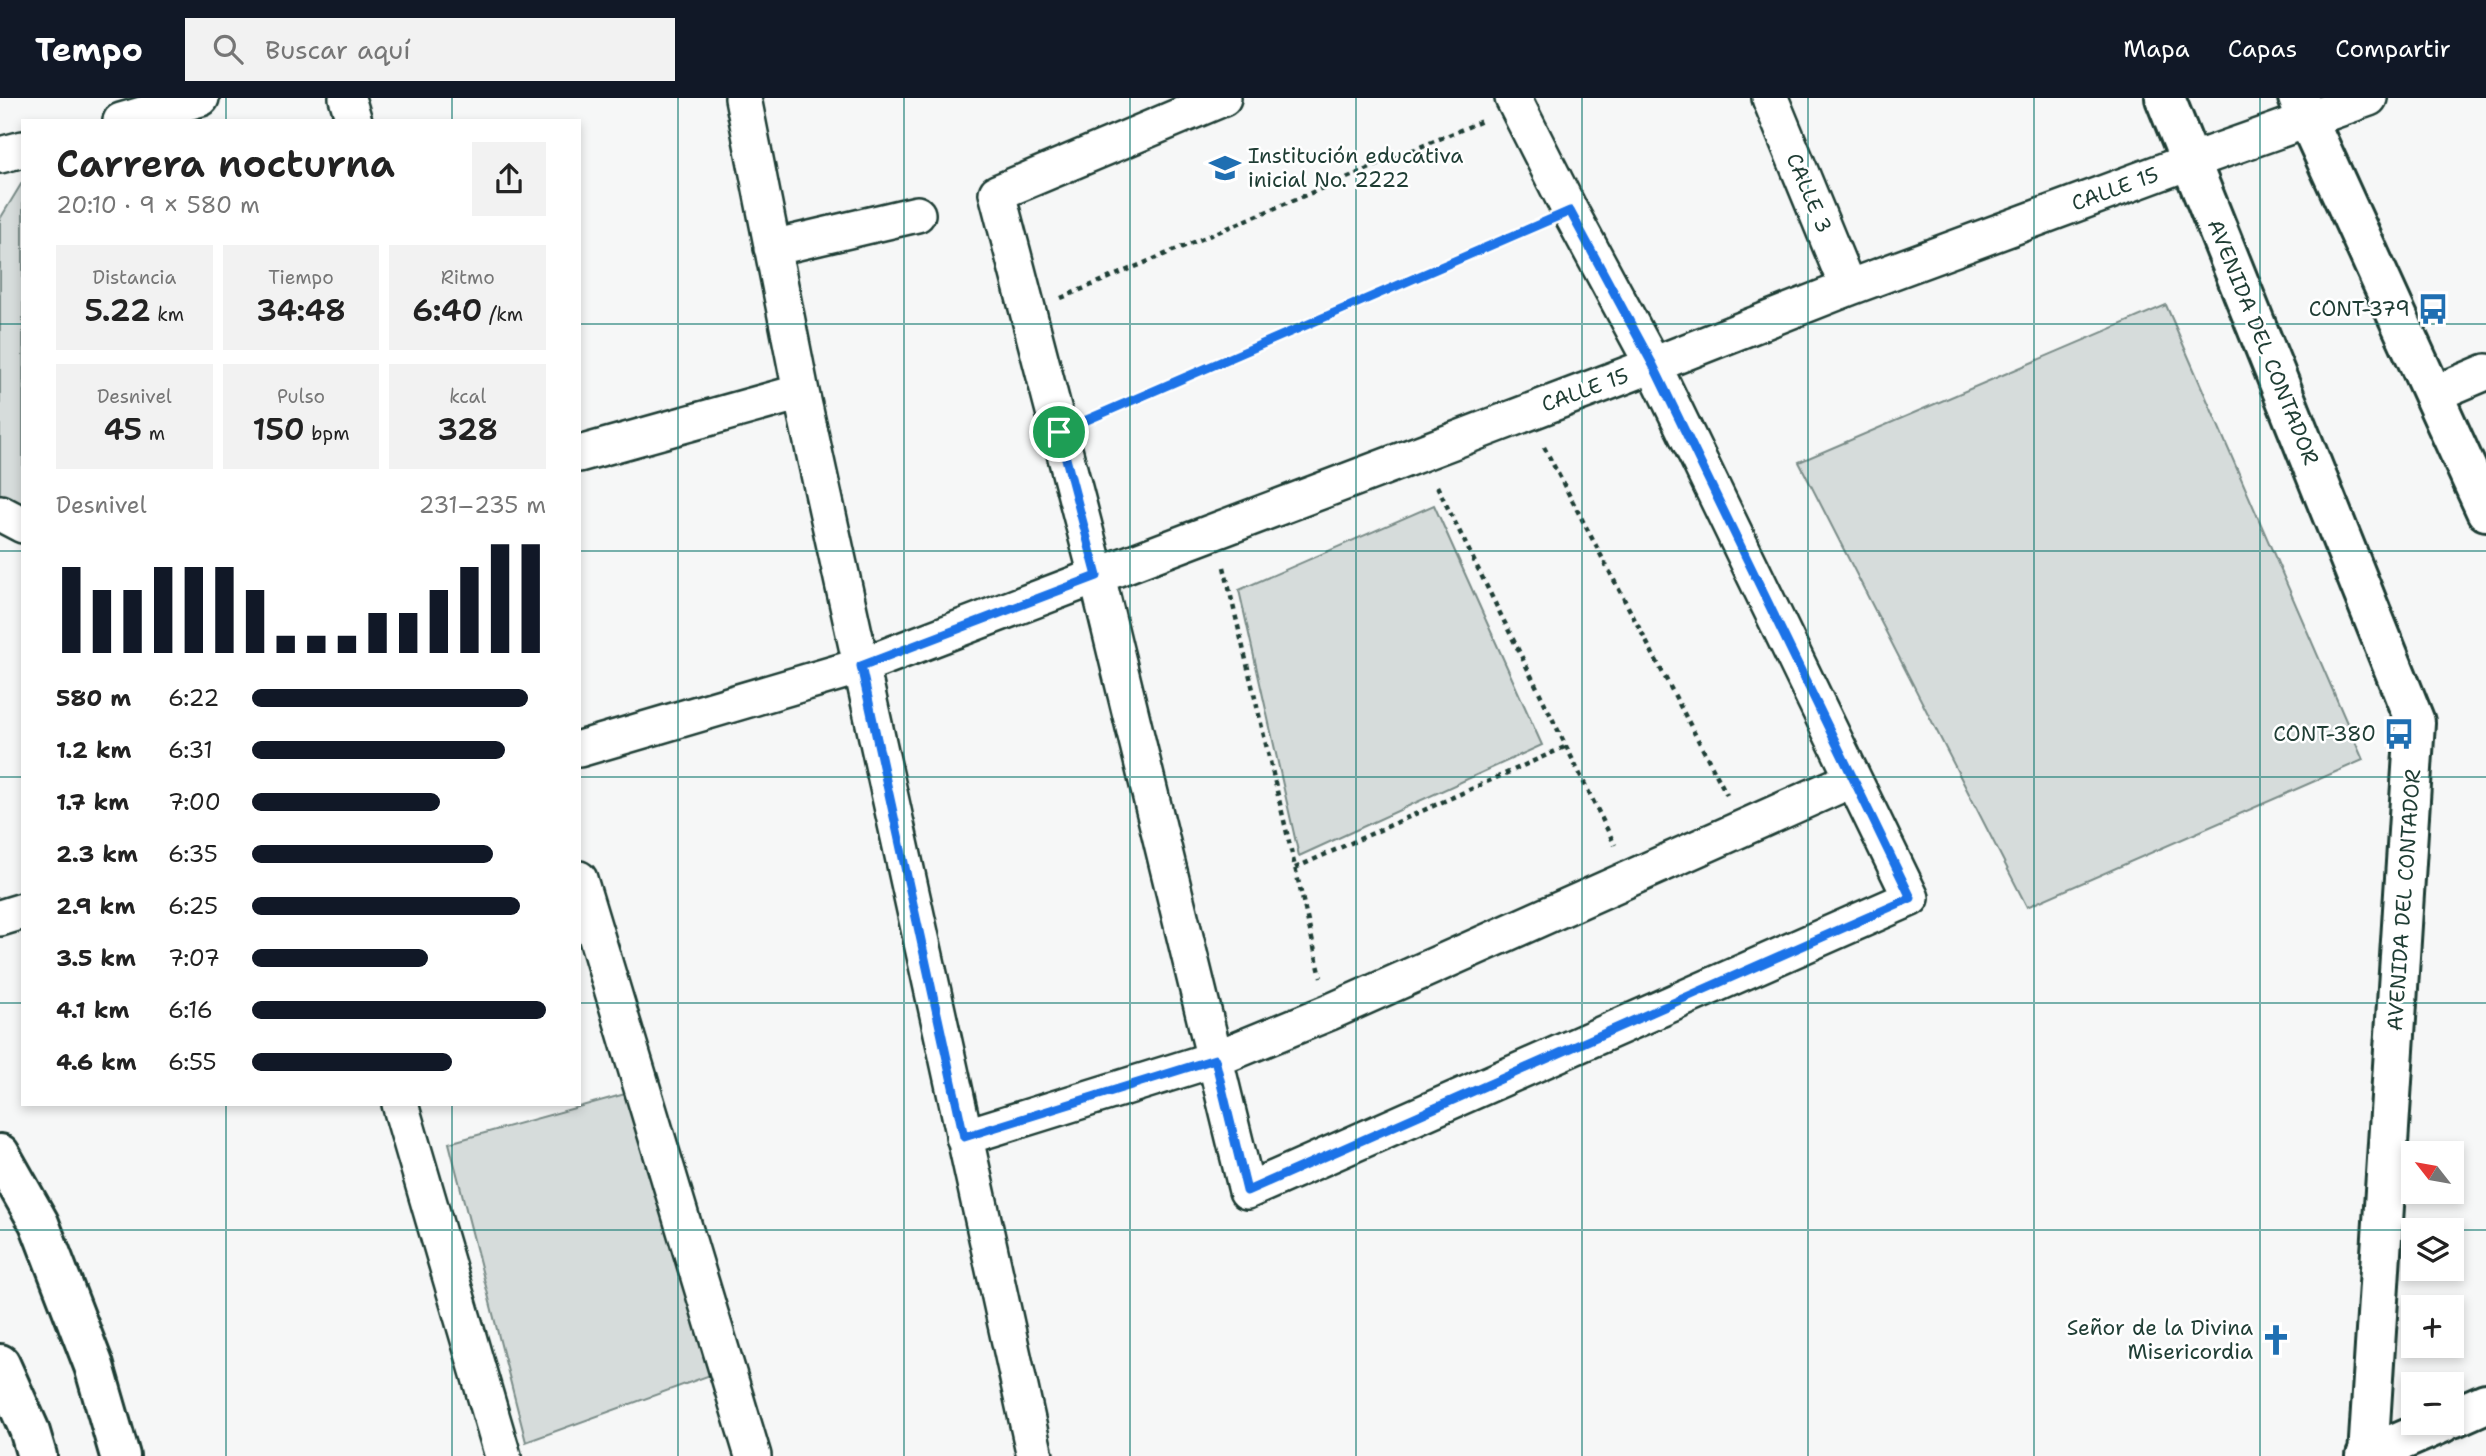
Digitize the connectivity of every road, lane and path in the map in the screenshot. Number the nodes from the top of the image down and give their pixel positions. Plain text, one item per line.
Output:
1 (201, 98) edge
2 (347, 98) edge
3 (743, 98) edge
4 (1223, 98) edge
5 (1770, 98) edge
6 (2165, 98) edge
7 (2369, 98) edge
8 (1515, 102) edge
9 (2302, 109) edge
10 (128, 119) edge
11 (353, 119) edge
12 (21, 150) edge
13 (0, 155) edge
14 (2190, 160) junction
15 (1570, 211) junction
16 (917, 214) dead end
17 (772, 248) junction
18 (1848, 288) junction
19 (1028, 312) junction
20 (1653, 365) junction
21 (2486, 372) edge
22 (801, 392) junction
23 (2434, 394) junction
24 (1525, 412) junction
25 (1059, 432) junction
26 (581, 452) edge
27 (1420, 452) junction
28 (2486, 511) edge
29 (0, 513) edge
30 (21, 524) edge
31 (1215, 530) junction
32 (1097, 576) junction
33 (861, 666) junction
34 (1567, 746) junction
35 (581, 748) edge
36 (1853, 779) junction
37 (1744, 827) junction
38 (1295, 868) junction
39 (1631, 877) junction
40 (581, 886) edge
41 (21, 912) edge
42 (0, 918) edge
43 (1330, 1012) junction
44 (1215, 1059) junction
45 (401, 1106) edge
46 (964, 1137) junction
47 (0, 1154) edge
48 (0, 1364) edge
49 (2486, 1403) edge
50 (2464, 1413) edge
51 (2415, 1435) edge
52 (37, 1456) edge
53 (120, 1456) edge
54 (503, 1456) edge
55 (753, 1456) edge
56 (1035, 1456) edge
57 (2367, 1456) edge

1 - 10 street
2 - 11 street
3 - 17 street
4 - 19 street
5 - 18 street, CALLE 3
6 - 14 street, AVENIDA DEL CONTADOR
7 - 9 street, CALLE 15
8 - 15 street
8 - 19 path
9 - 14 street, CALLE 15
9 - 23 street
12 - 13 street
14 - 18 street, CALLE 15
14 - 57 street, AVENIDA DEL CONTADOR
15 - 20 street
15 - 25 path
16 - 17 street
17 - 22 street
18 - 20 street, CALLE 15
19 - 25 street
20 - 24 street, CALLE 15
20 - 36 street
21 - 23 street
22 - 26 street
22 - 33 street
23 - 28 street
24 - 27 street, CALLE 15
24 - 37 path
25 - 32 street
27 - 31 street, CALLE 15
27 - 34 path
29 - 30 street
31 - 32 street, CALLE 15
31 - 38 path
32 - 33 street, CALLE 15
32 - 44 street
33 - 35 street, CALLE 15
33 - 46 street
34 - 38 path
34 - 39 path
36 - 37 street
36 - 44 street
37 - 39 street
38 - 43 path
39 - 43 street
40 - 55 street
41 - 42 street
43 - 44 street
44 - 46 street
45 - 54 street
46 - 56 street
47 - 53 street
48 - 52 street
49 - 50 street
51 - 57 street

